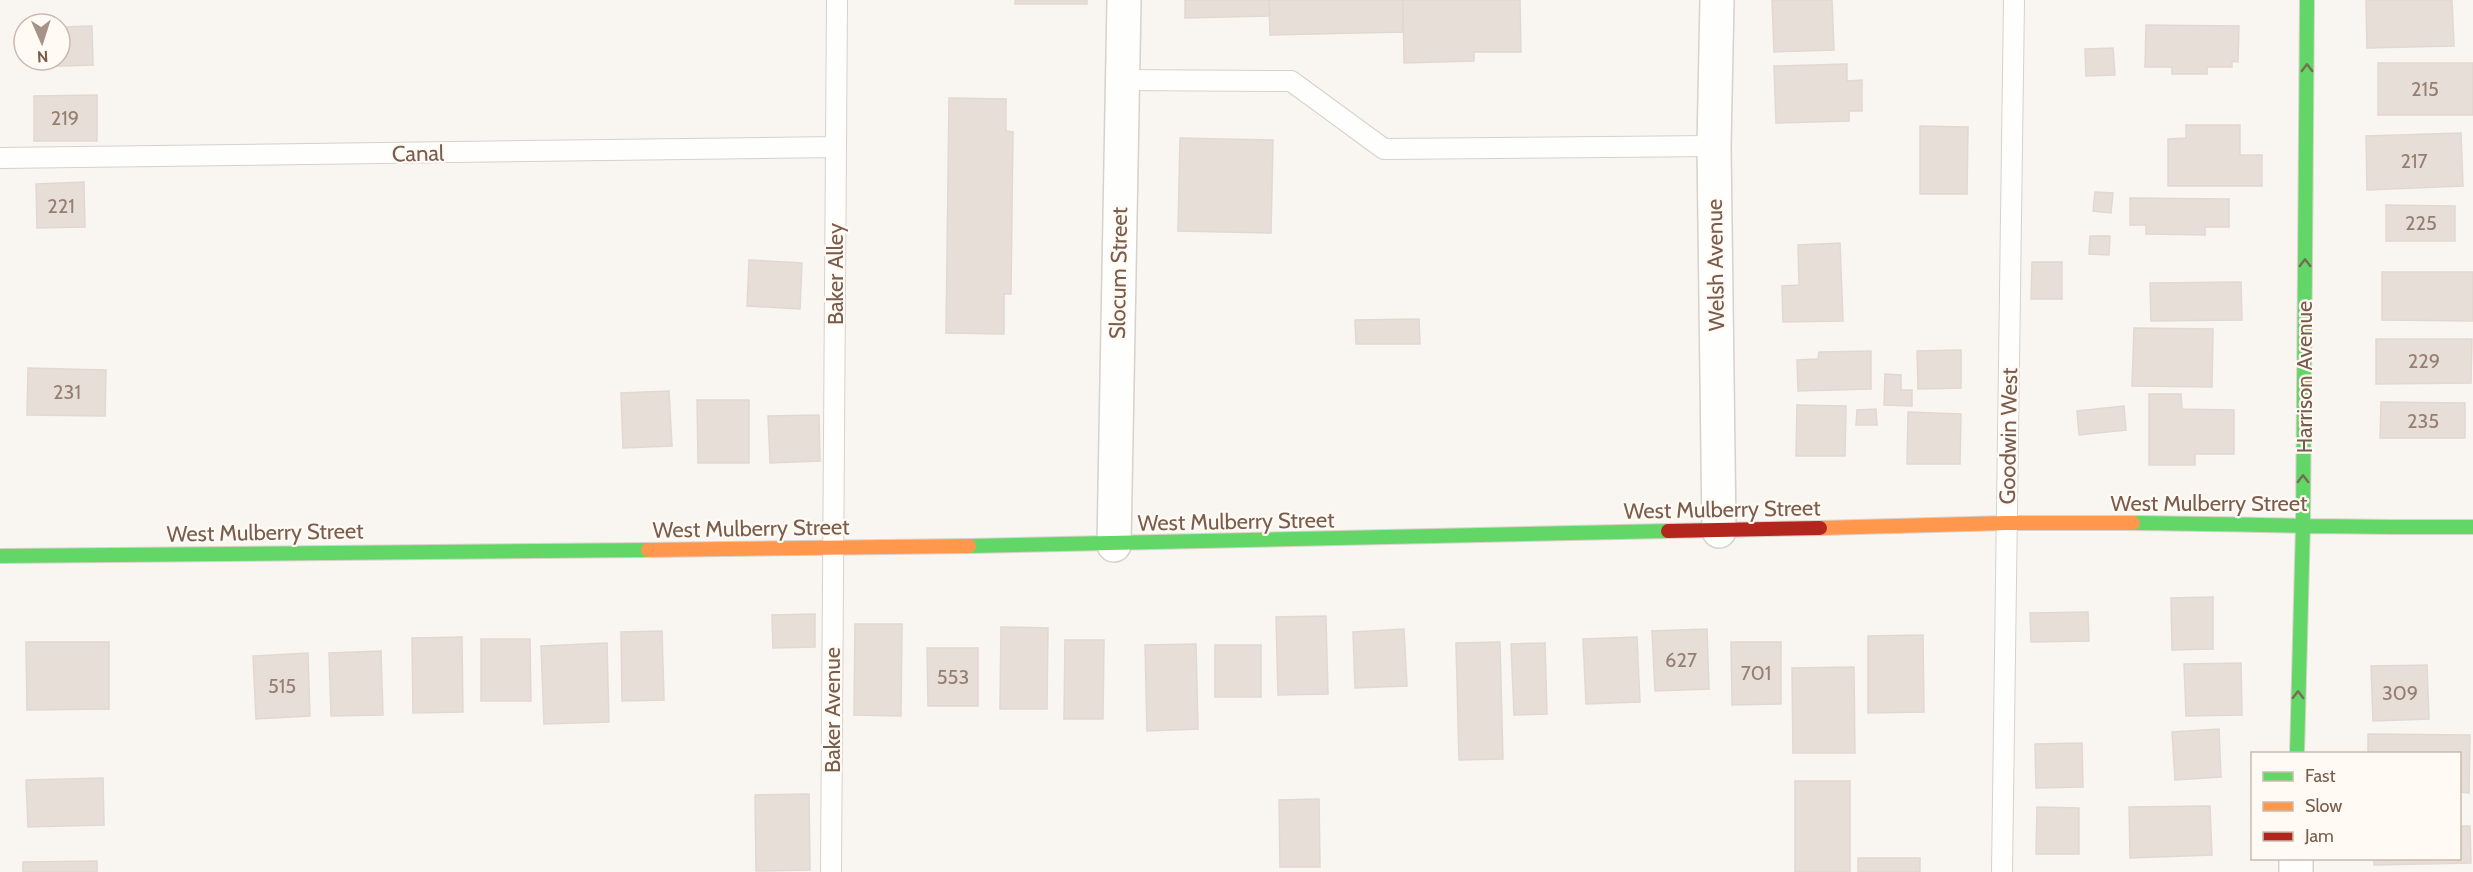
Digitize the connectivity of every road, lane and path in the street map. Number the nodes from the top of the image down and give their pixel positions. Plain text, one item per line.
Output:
1 (837, 0) edge
2 (1124, 0) edge
3 (1717, 0) edge
4 (2014, 0) edge
5 (2307, 0) edge
6 (1122, 80) junction
7 (1714, 146) junction
8 (836, 147) junction
9 (0, 158) edge
10 (2007, 523) junction
11 (2303, 524) junction
12 (2473, 527) edge
13 (1719, 531) junction
14 (1114, 545) junction
15 (834, 548) junction
16 (0, 556) edge
17 (2297, 752) edge
18 (831, 872) edge
19 (2002, 872) edge

1 - 8 lane, Baker Alley
2 - 6 street, Slocum Street
3 - 7 street, Welsh Avenue
4 - 10 lane, Goodwin West
11 -> 5 street, Harrison Avenue
6 - 7 lane
6 - 14 street, Slocum Street
7 - 13 street, Welsh Avenue
8 - 9 lane, Canal
8 - 15 lane, Baker Alley
10 - 11 street, West Mulberry Street
10 - 13 street, West Mulberry Street
10 - 19 lane, Goodwin West
11 - 12 street, West Mulberry Street
17 -> 11 street, Harrison Avenue
13 - 14 street, West Mulberry Street
14 - 15 street, West Mulberry Street
15 - 16 street, West Mulberry Street
15 - 18 lane, Baker Avenue

